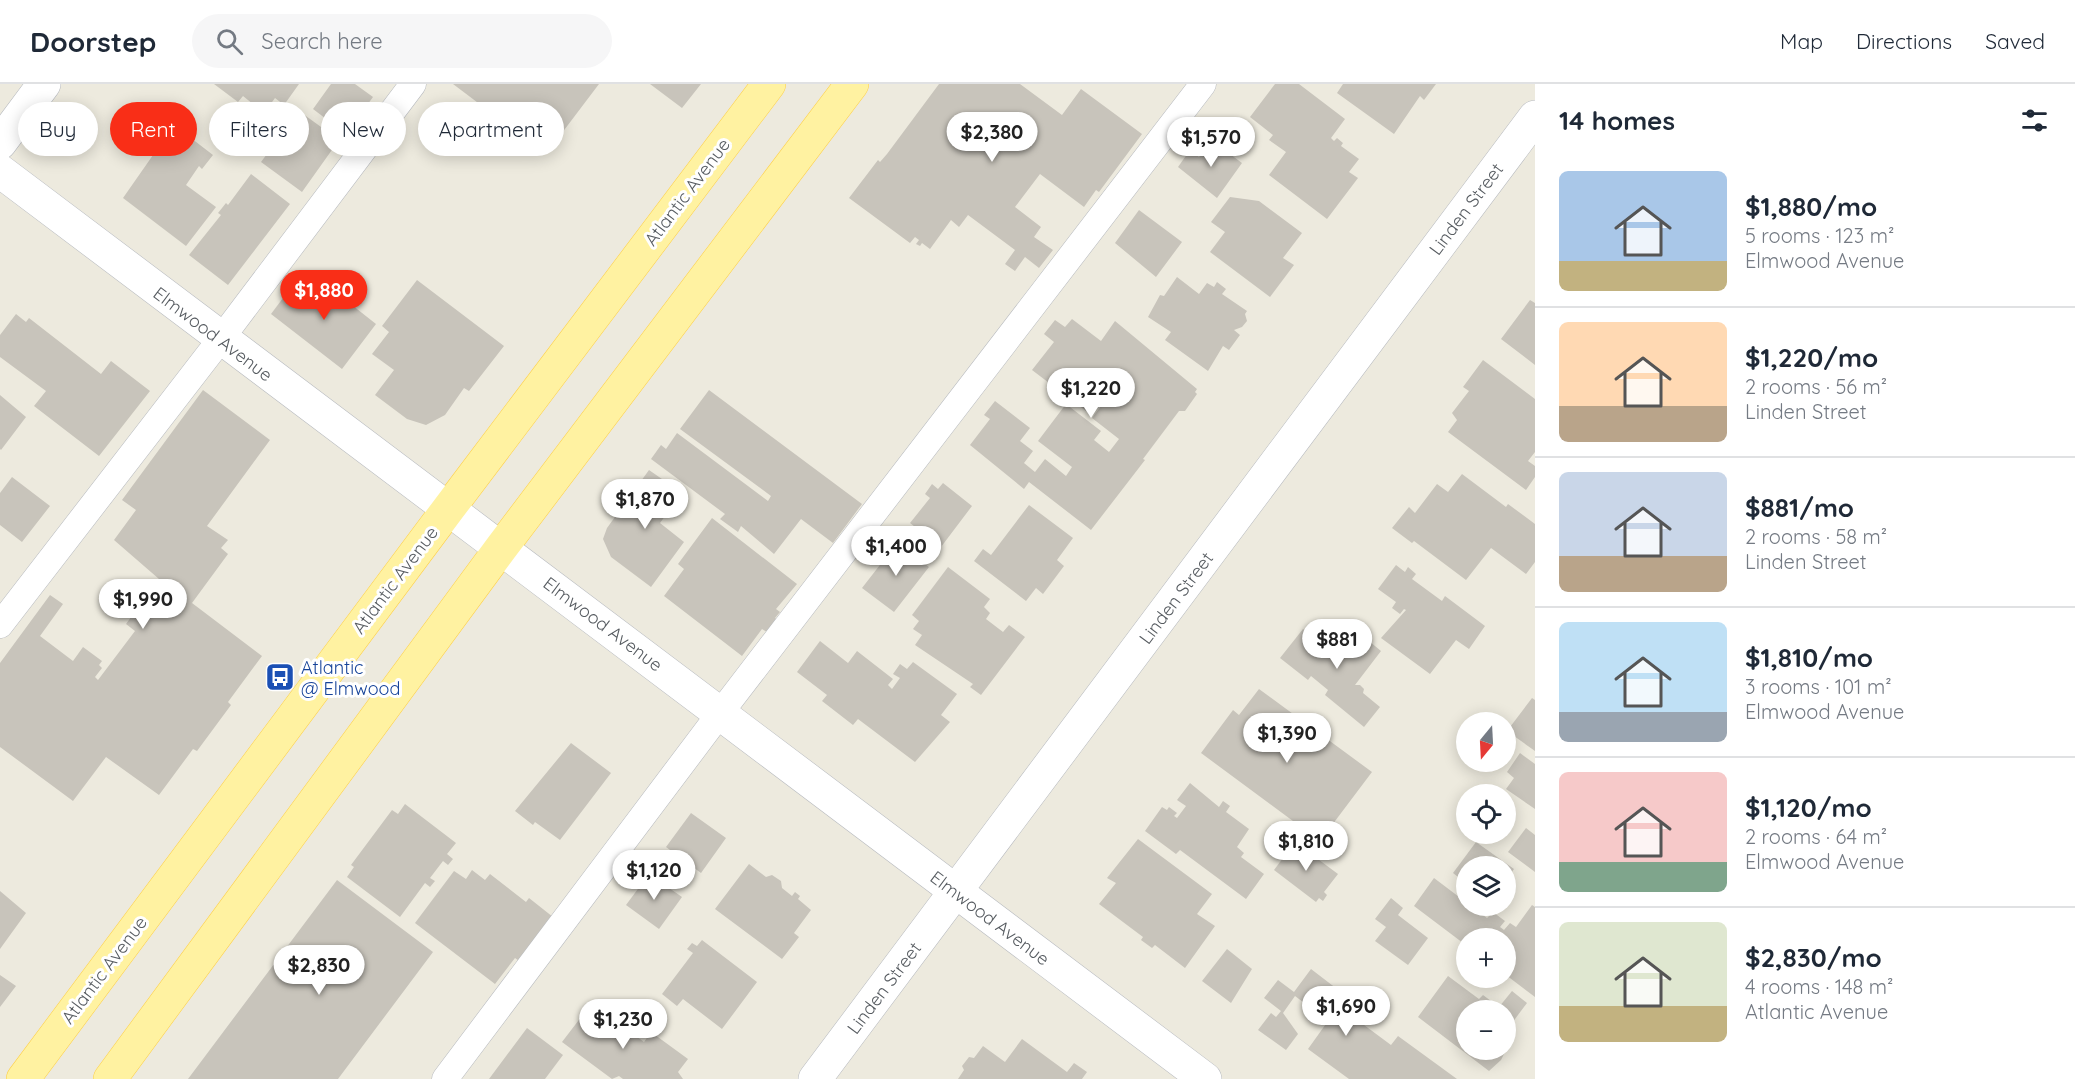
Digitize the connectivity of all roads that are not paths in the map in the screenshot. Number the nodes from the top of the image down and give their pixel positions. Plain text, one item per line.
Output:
1 (44, 84) edge
2 (412, 84) edge
3 (769, 84) edge
4 (852, 84) edge
5 (1203, 84) edge
6 (1535, 117) edge
7 (0, 143) edge
8 (0, 171) edge
9 (220, 340) junction
10 (448, 508) junction
11 (501, 548) junction
12 (0, 625) edge
13 (721, 712) junction
14 (956, 892) junction
15 (23, 1079) edge
16 (110, 1079) edge
17 (445, 1079) edge
18 (816, 1079) edge
19 (1205, 1079) edge

1 - 7 street
2 - 9 lane
3 - 10 main road, Atlantic Avenue
4 - 11 main road
5 - 13 lane
6 - 14 street, Linden Street
8 - 9 street, Elmwood Avenue
9 - 10 street, Elmwood Avenue
9 - 12 lane
10 - 11 street, Elmwood Avenue
10 - 15 main road, Atlantic Avenue
11 - 13 street, Elmwood Avenue
11 - 16 main road
13 - 14 street, Elmwood Avenue
13 - 17 lane
14 - 18 street, Linden Street
14 - 19 street, Elmwood Avenue

